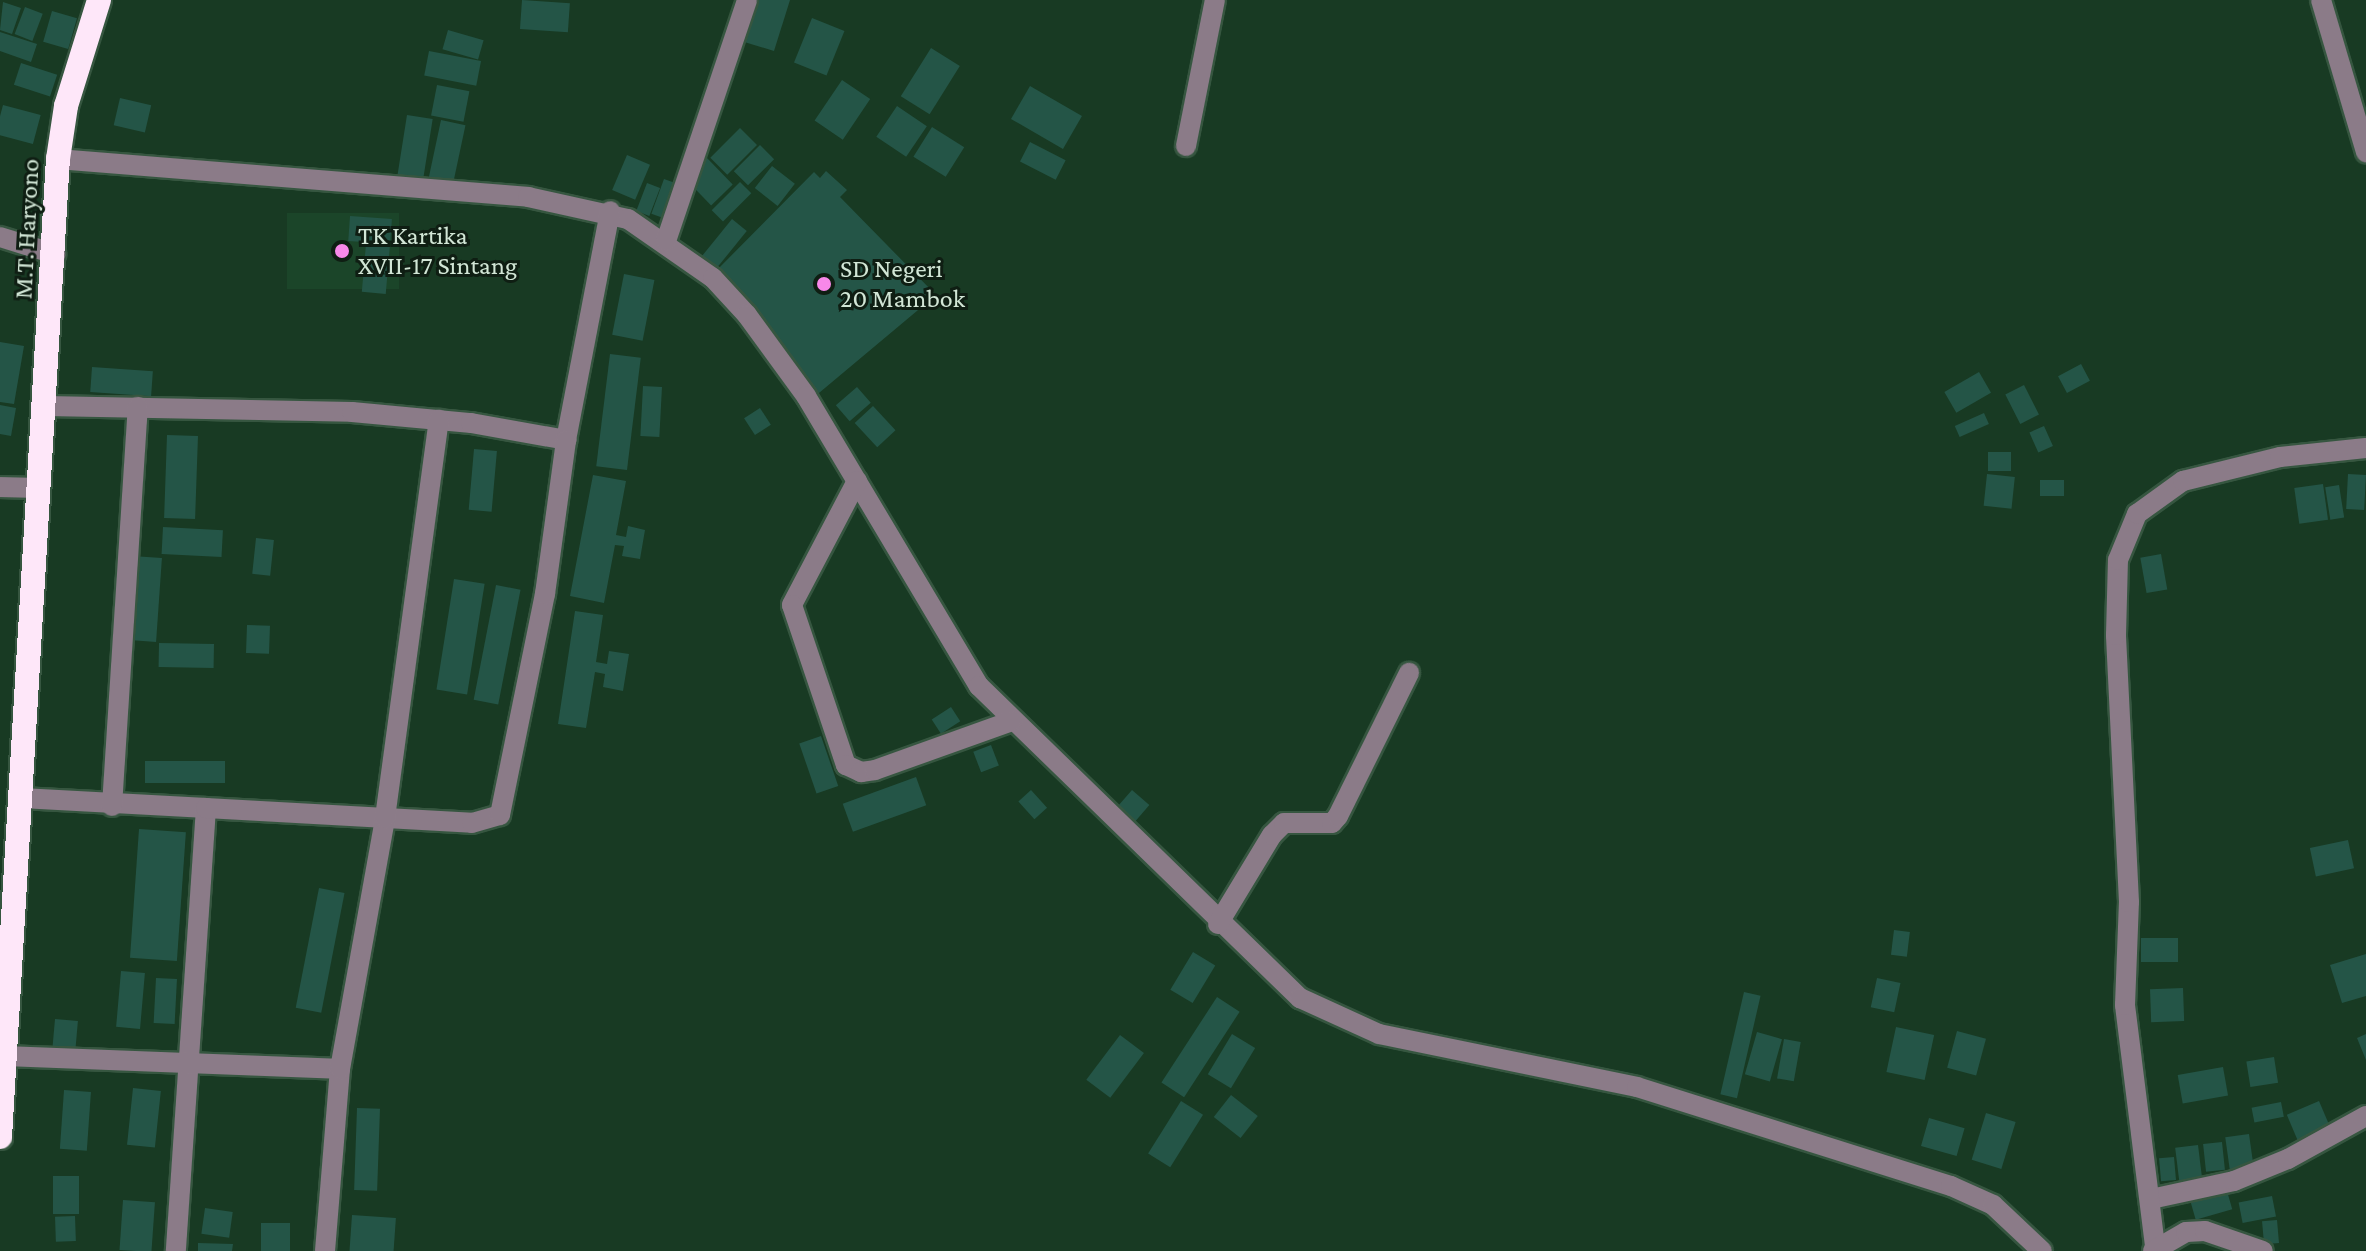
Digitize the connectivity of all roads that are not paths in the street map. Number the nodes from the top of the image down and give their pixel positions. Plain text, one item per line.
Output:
1 (99, 0) edge
2 (747, 0) edge
3 (1215, 0) edge
4 (2321, 0) edge
5 (1186, 146) dead end
6 (2366, 152) edge
7 (58, 159) junction
8 (610, 211) junction
9 (0, 237) edge
10 (666, 241) junction
11 (55, 254) junction
12 (46, 406) junction
13 (138, 407) junction
14 (439, 420) junction
15 (566, 440) junction
16 (2366, 448) edge
17 (857, 481) junction
18 (0, 487) edge
19 (40, 488) junction
20 (1409, 673) dead end
21 (1012, 721) junction
22 (22, 798) junction
23 (112, 806) junction
24 (206, 808) junction
25 (385, 818) junction
26 (1218, 924) junction
27 (4, 1056) junction
28 (188, 1065) junction
29 (340, 1069) junction
30 (2366, 1116) edge
31 (0, 1137) edge
32 (2151, 1199) junction
33 (2154, 1248) edge
34 (2040, 1250) edge
35 (176, 1251) edge
36 (325, 1251) edge
37 (2263, 1251) edge

1 - 7 highway, M.T. Haryono
2 - 10 street
3 - 5 street
4 - 6 street
7 - 8 street
7 - 11 highway, M.T. Haryono
8 - 10 street
8 - 15 street
9 - 11 street
10 - 17 street
11 - 12 highway, M.T. Haryono
12 - 13 street
12 - 19 highway, M.T. Haryono
13 - 14 street
13 - 23 street
14 - 15 street
14 - 25 street
15 - 25 street
16 - 32 street
17 - 21 street
17 - 21 street
18 - 19 street
19 - 22 highway, M.T. Haryono
20 - 26 street
21 - 26 street
22 - 23 street
22 - 27 highway, M.T. Haryono
23 - 24 street
24 - 25 street
24 - 28 street
25 - 29 street
26 - 34 street
27 - 28 street
27 - 31 highway, M.T. Haryono
28 - 29 street
28 - 35 street
29 - 36 street
30 - 32 street
32 - 33 street
33 - 37 street

